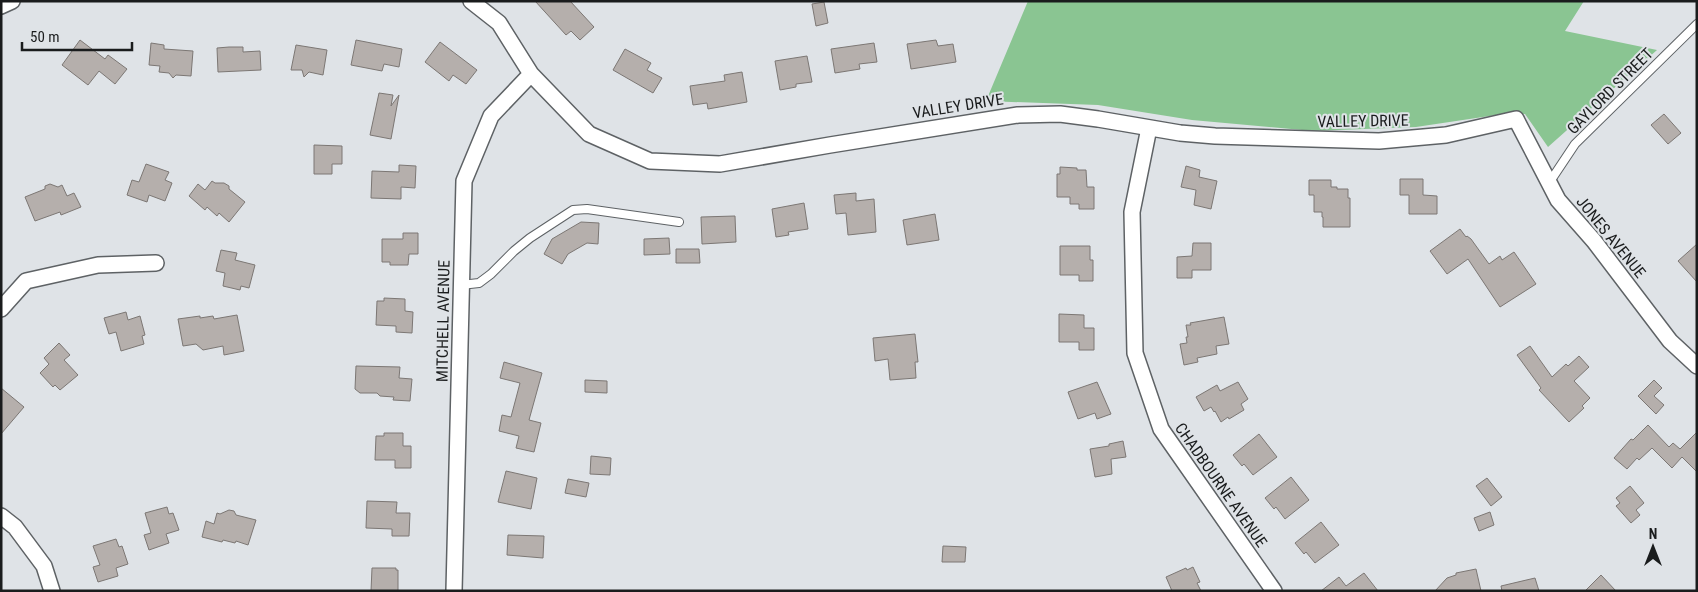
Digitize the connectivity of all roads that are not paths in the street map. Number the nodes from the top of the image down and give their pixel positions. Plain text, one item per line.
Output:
1 (12, 1) edge
2 (471, 1) edge
3 (1, 6) edge
4 (1697, 24) edge
5 (532, 74) junction
6 (1516, 119) joint
7 (1149, 128) junction
8 (1549, 183) junction
9 (679, 222) dead end
10 (156, 263) dead end
11 (461, 285) junction
12 (1, 309) edge
13 (1697, 366) edge
14 (1, 516) edge
15 (52, 591) edge
16 (454, 591) edge
17 (1274, 591) edge

1 - 3 street
2 - 5 street, VALLEY DRIVE
4 - 8 lane, GAYLORD STREET
5 - 7 street, VALLEY DRIVE
5 - 11 street, MITCHELL AVENUE
6 - 7 street, VALLEY DRIVE
6 - 8 street, JONES AVENUE
7 - 17 street, CHADBOURNE AVENUE
8 - 13 street, JONES AVENUE
9 - 11 lane
10 - 12 street
11 - 16 street, MITCHELL AVENUE
14 - 15 street

